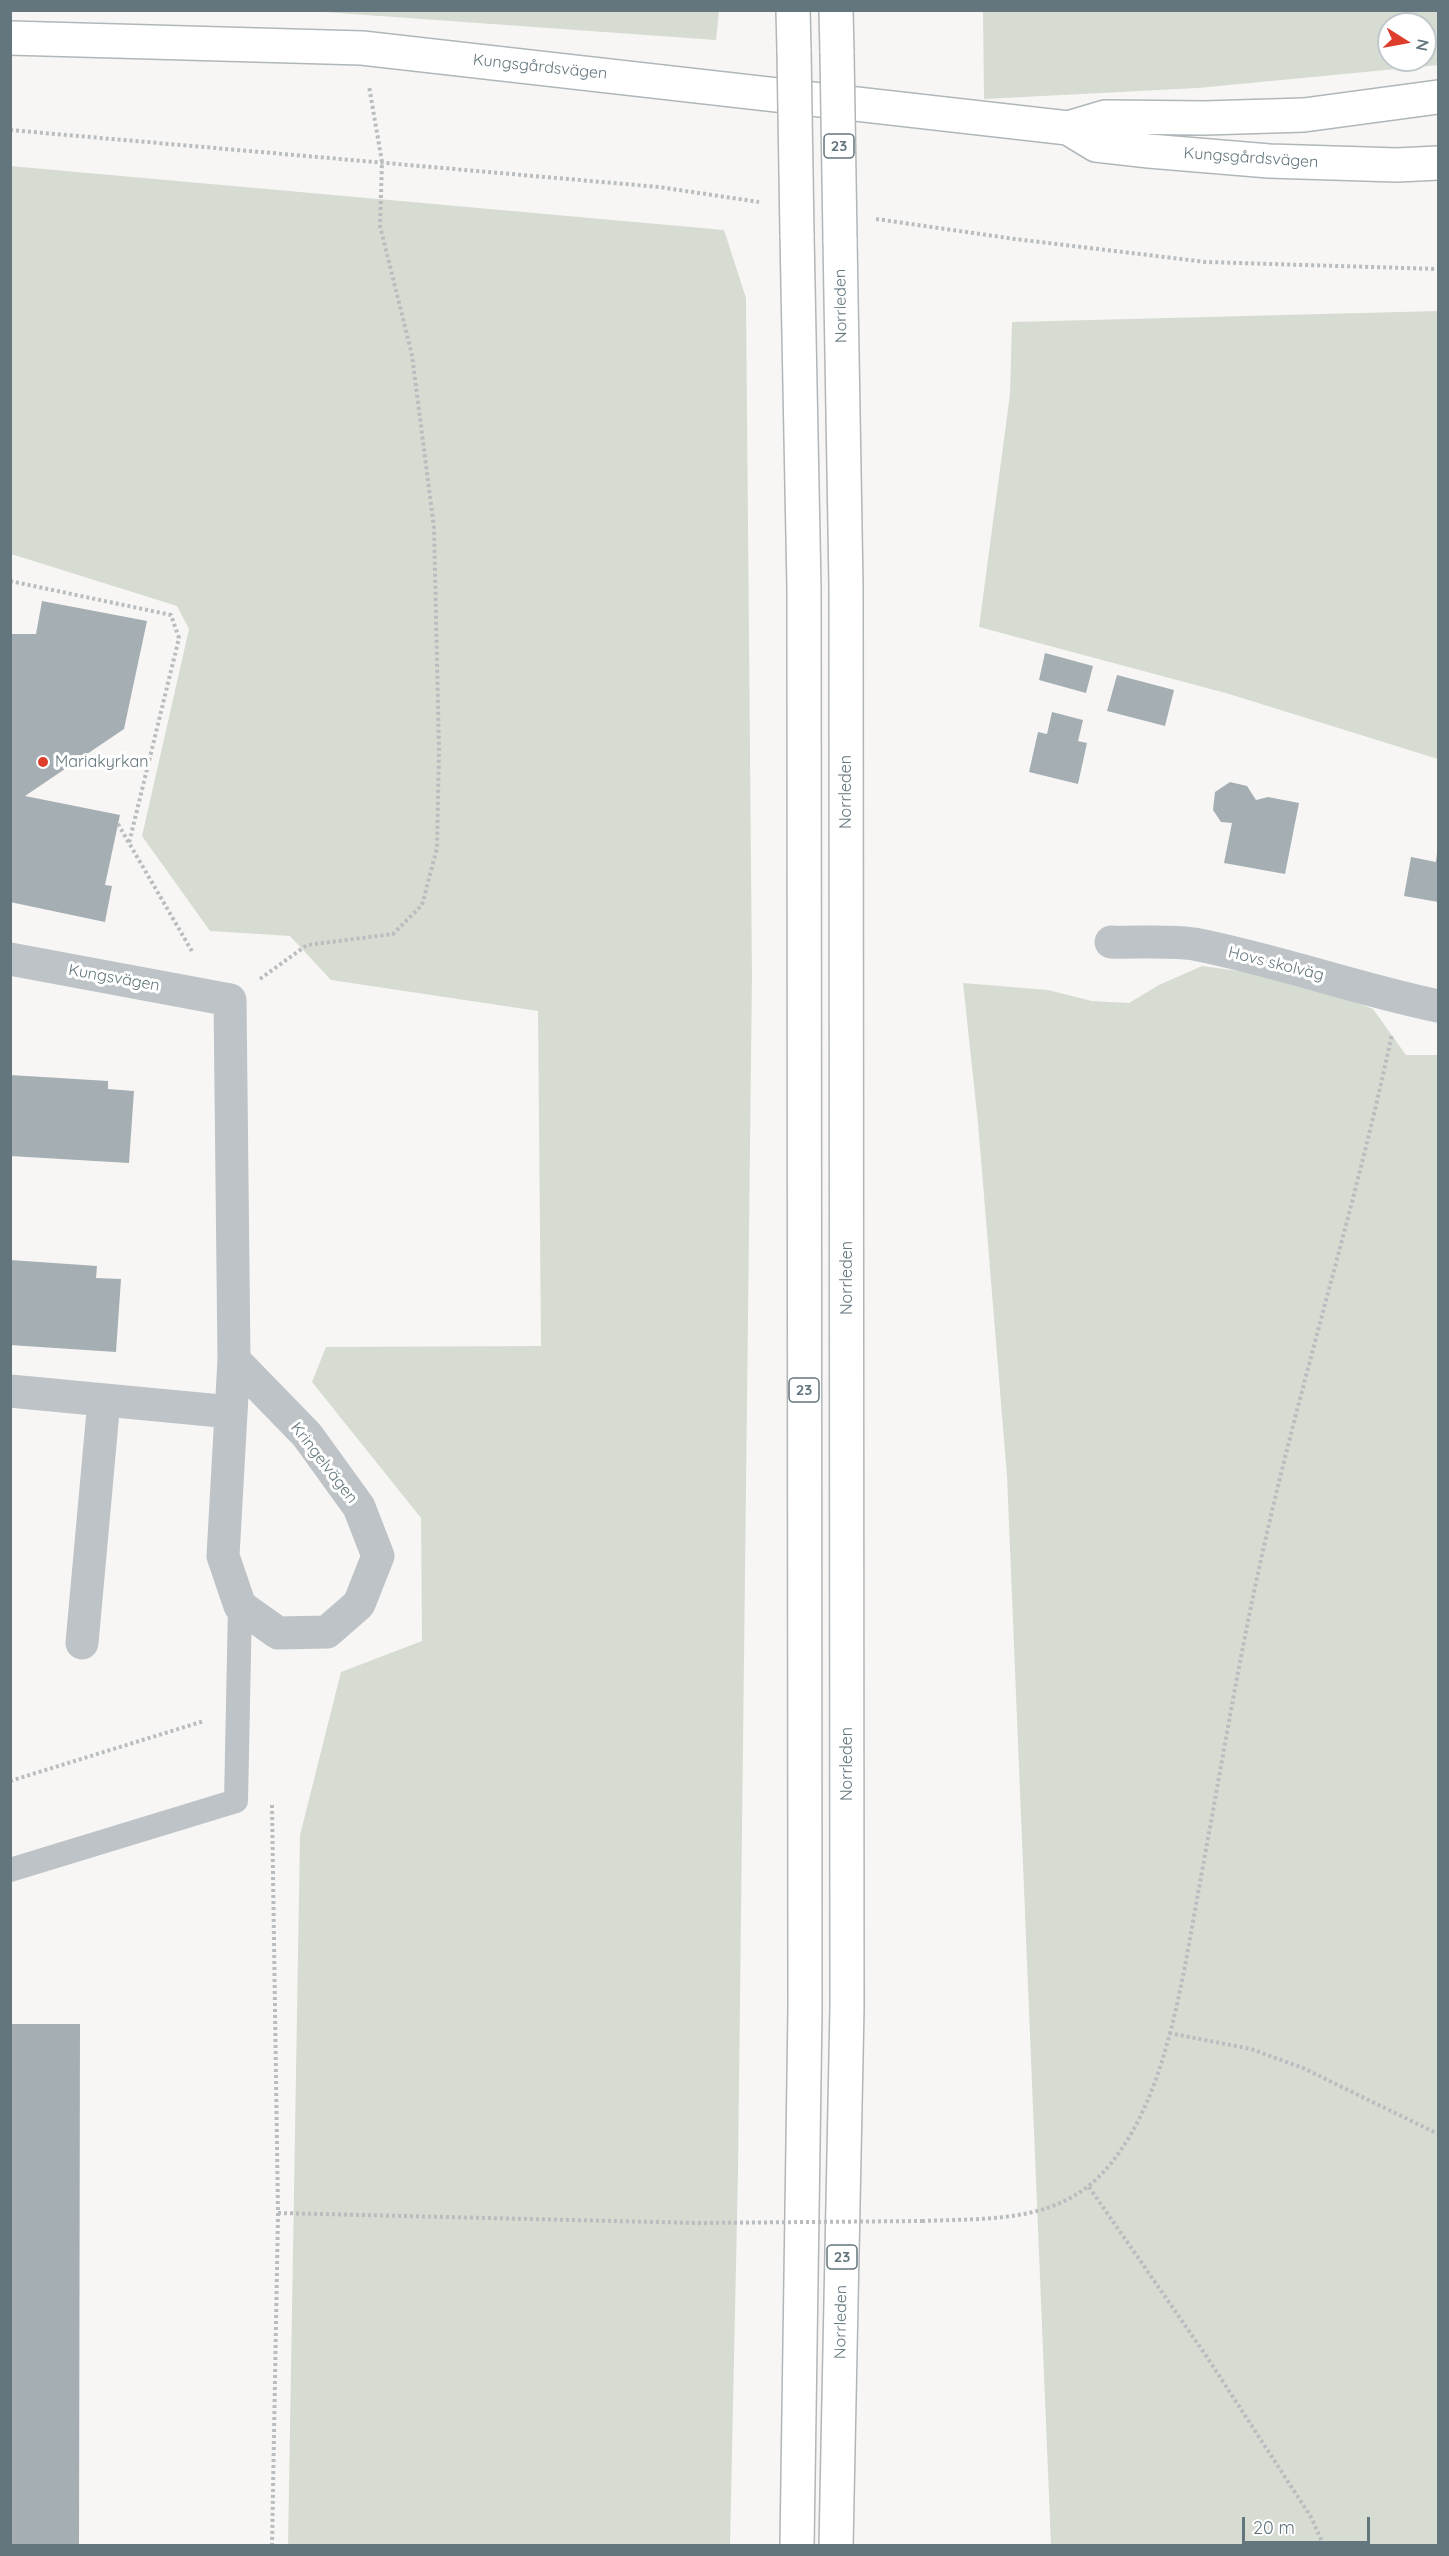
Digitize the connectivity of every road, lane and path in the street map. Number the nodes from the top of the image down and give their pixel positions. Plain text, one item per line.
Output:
1 (793, 10) edge
2 (836, 10) edge
3 (10, 38) edge
4 (1438, 98) edge
5 (1068, 128) junction
6 (10, 130) edge
7 (382, 162) junction
8 (1438, 163) edge
9 (765, 202) dead end
10 (872, 218) dead end
11 (1438, 270) edge
12 (10, 581) edge
13 (118, 824) dead end
14 (129, 843) junction
15 (1111, 942) dead end
16 (10, 959) edge
17 (1399, 998) junction
18 (224, 999) junction
19 (1438, 1006) edge
20 (234, 1360) junction
21 (10, 1390) edge
22 (104, 1400) junction
23 (231, 1412) junction
24 (240, 1606) junction
25 (82, 1643) dead end
26 (237, 1710) junction
27 (10, 1781) edge
28 (271, 1795) dead end
29 (10, 1870) edge
30 (1169, 2033) junction
31 (1438, 2134) edge
32 (1089, 2187) junction
33 (278, 2213) junction
34 (272, 2546) edge
35 (797, 2546) edge
36 (836, 2546) edge
37 (1324, 2546) edge

1 - 35 main road, 23, bridge
2 - 36 main road, Norrleden / 23, bridge
3 - 5 main road, Kungsgårdsvägen
4 - 5 main road, Kungsgårdsvägen
5 - 8 main road, Kungsgårdsvägen
6 - 7 path
7 - 9 path
7 - 18 path
10 - 11 path
12 - 14 path
13 - 14 path
14 - 18 path
15 - 17 street, Hovs skolväg
16 - 18 street, Kungsvägen
17 - 19 street, Hovs skolväg
17 - 30 path
18 - 20 street
20 - 23 street
20 - 24 street, Kringelvägen
21 - 22 street
22 - 23 street
22 - 25 street
23 - 24 street
24 - 26 lane
26 - 27 path
26 - 29 lane
28 - 33 path
30 - 31 path
30 - 32 path
32 - 33 path, bridge
32 - 37 path
33 - 34 path

